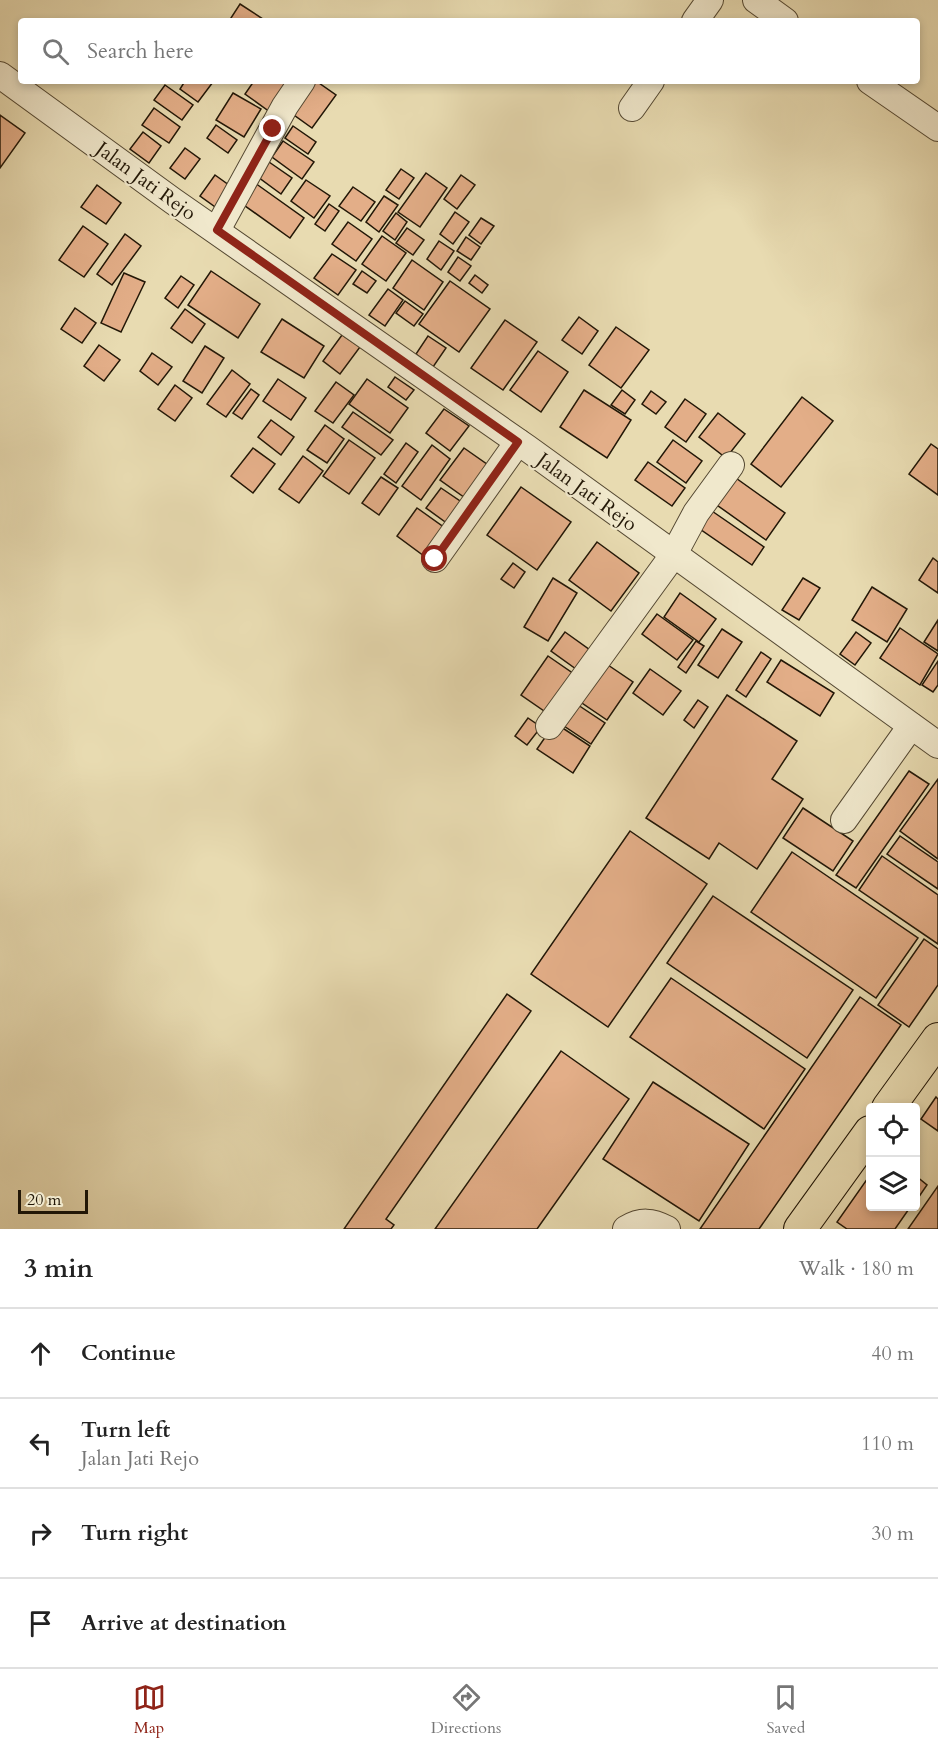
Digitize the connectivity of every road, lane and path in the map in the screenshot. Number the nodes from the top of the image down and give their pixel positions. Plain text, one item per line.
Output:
1 (710, 0) edge
2 (697, 18) edge
3 (0, 75) edge
4 (300, 84) edge
5 (649, 84) edge
6 (874, 84) edge
7 (632, 108) dead end
8 (938, 128) edge
9 (209, 226) junction
10 (518, 442) junction
11 (731, 465) dead end
12 (674, 554) junction
13 (435, 559) dead end
14 (549, 726) dead end
15 (911, 726) junction
16 (938, 745) edge
17 (844, 820) dead end
18 (938, 1039) edge
19 (891, 1103) edge
20 (866, 1138) edge
21 (627, 1229) edge
22 (667, 1229) edge
23 (800, 1229) edge

1 - 2 street
3 - 9 street, Jalan Jati Rejo
4 - 9 street
5 - 7 street
6 - 8 street
9 - 10 street, Jalan Jati Rejo
10 - 12 street, Jalan Jati Rejo
10 - 13 street
11 - 12 street
12 - 14 street
12 - 15 street, Jalan Jati Rejo
15 - 16 street, Jalan Jati Rejo
15 - 17 street
18 - 19 main road
20 - 23 main road
21 - 22 street

